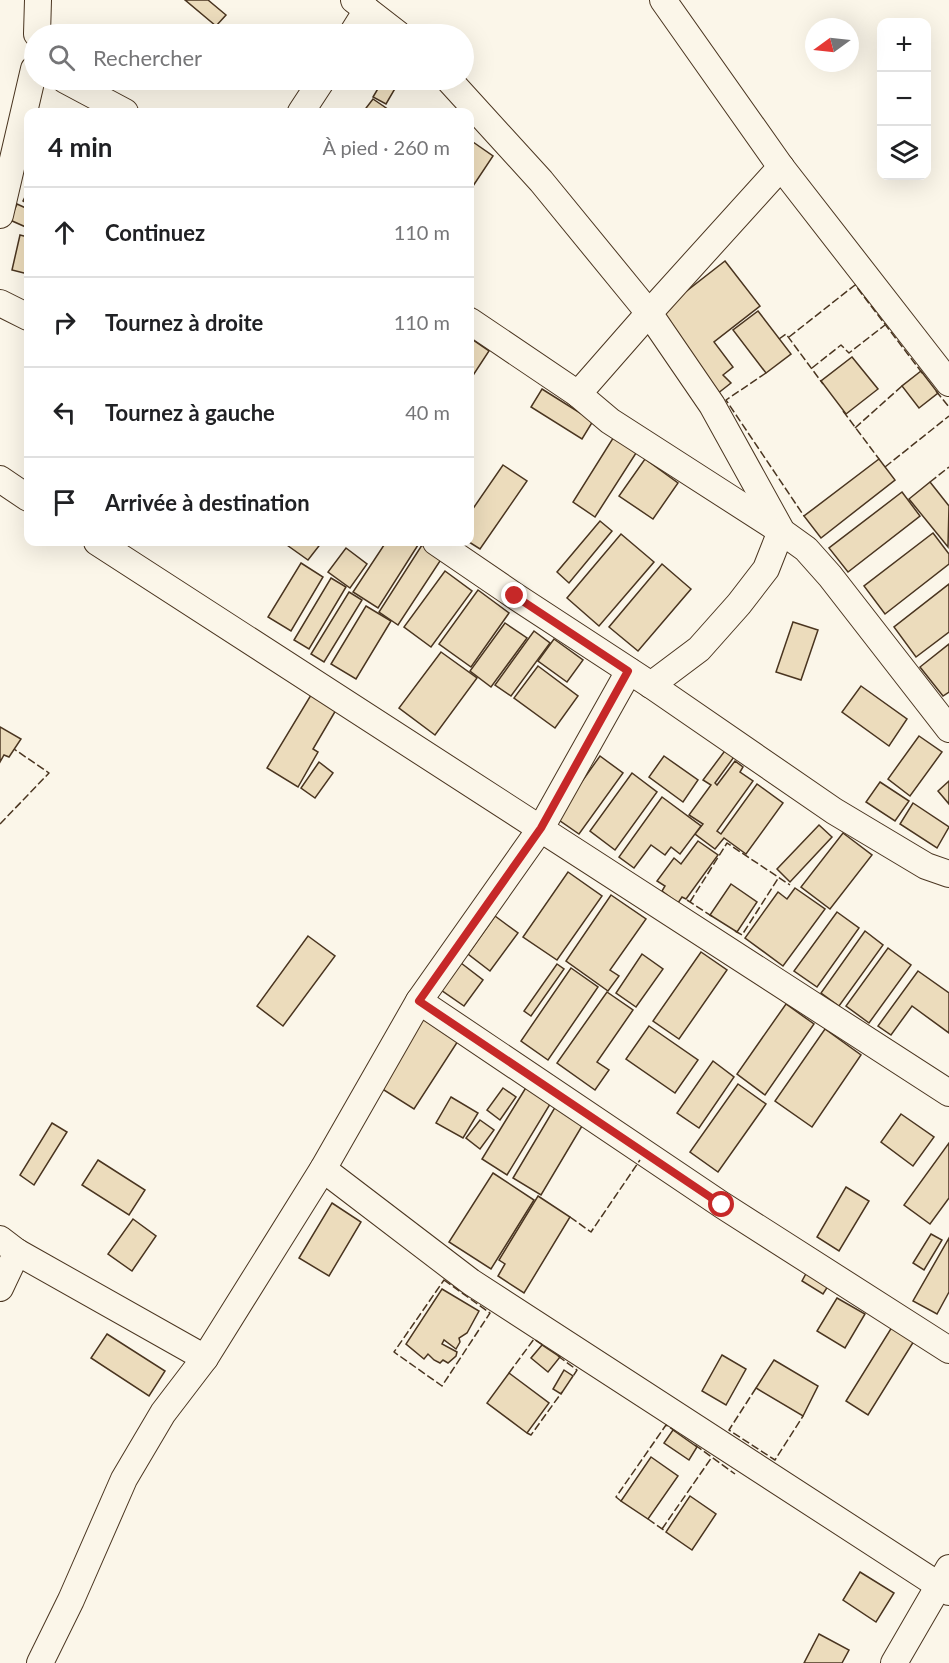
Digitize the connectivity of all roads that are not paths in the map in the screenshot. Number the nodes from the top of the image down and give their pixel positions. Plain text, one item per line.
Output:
1 (38, 0) edge
2 (663, 0) edge
3 (361, 5) edge
4 (37, 24) edge
5 (355, 24) edge
6 (385, 24) edge
7 (29, 90) edge
8 (84, 90) edge
9 (315, 90) edge
10 (458, 90) edge
11 (25, 108) edge
12 (118, 108) edge
13 (304, 108) edge
14 (24, 112) edge
15 (781, 167) junction
16 (0, 215) edge
17 (0, 303) edge
18 (649, 313) junction
19 (24, 315) edge
20 (474, 324) edge
21 (949, 382) edge
22 (578, 394) junction
23 (0, 479) edge
24 (24, 495) edge
25 (781, 531) junction
26 (103, 546) edge
27 (442, 546) edge
28 (628, 671) junction
29 (651, 685) junction
30 (949, 729) edge
31 (541, 828) junction
32 (949, 874) edge
33 (419, 1001) junction
34 (949, 1093) edge
35 (323, 1169) junction
36 (8, 1245) edge
37 (0, 1288) edge
38 (949, 1350) edge
39 (205, 1358) junction
40 (945, 1582) edge
41 (40, 1663) edge
42 (894, 1663) edge

1 - 4 street
2 - 15 street
3 - 5 street
3 - 6 street
7 - 11 street
8 - 12 street
9 - 13 street
10 - 18 street
14 - 16 street
15 - 18 street
15 - 21 street
17 - 19 street
18 - 22 street
18 - 25 street
20 - 22 street
22 - 25 street
23 - 24 street
25 - 29 street
25 - 30 street
26 - 31 street
27 - 28 street
28 - 29 street
28 - 31 street
29 - 32 street
31 - 33 street
31 - 34 street
33 - 35 street
33 - 38 street
35 - 39 street
35 - 40 street
36 - 37 street
36 - 39 street
39 - 41 street
40 - 42 street

